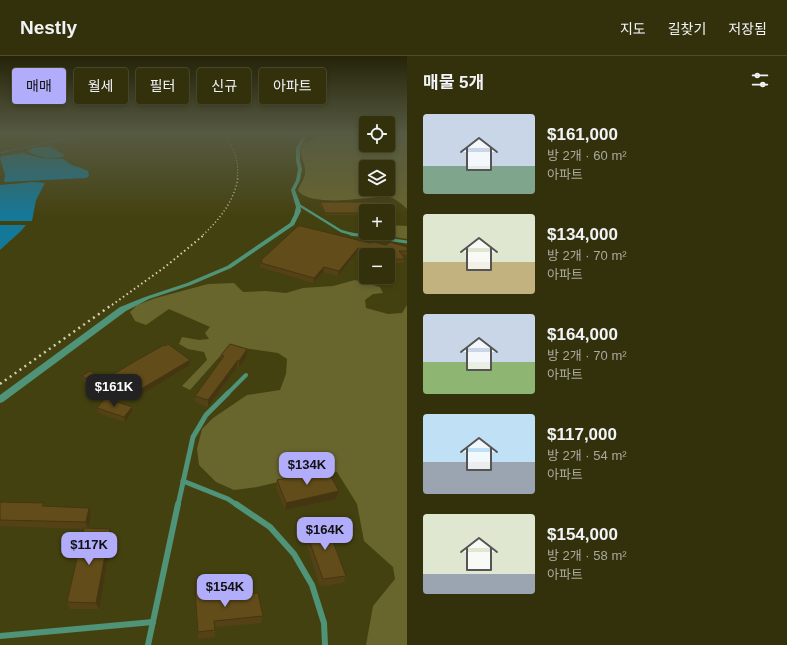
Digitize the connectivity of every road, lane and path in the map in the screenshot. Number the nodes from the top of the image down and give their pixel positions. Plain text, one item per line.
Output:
1 (298, 161) edge
2 (299, 205) junction
3 (407, 242) edge
4 (246, 375) dead end
5 (0, 400) edge
6 (182, 481) junction
7 (153, 622) junction
8 (0, 636) edge
9 (148, 645) edge
10 (325, 645) edge

1 - 2 street
2 - 3 lane
2 - 5 street
4 - 6 lane
6 - 7 lane
6 - 10 lane
7 - 8 lane
7 - 9 lane

